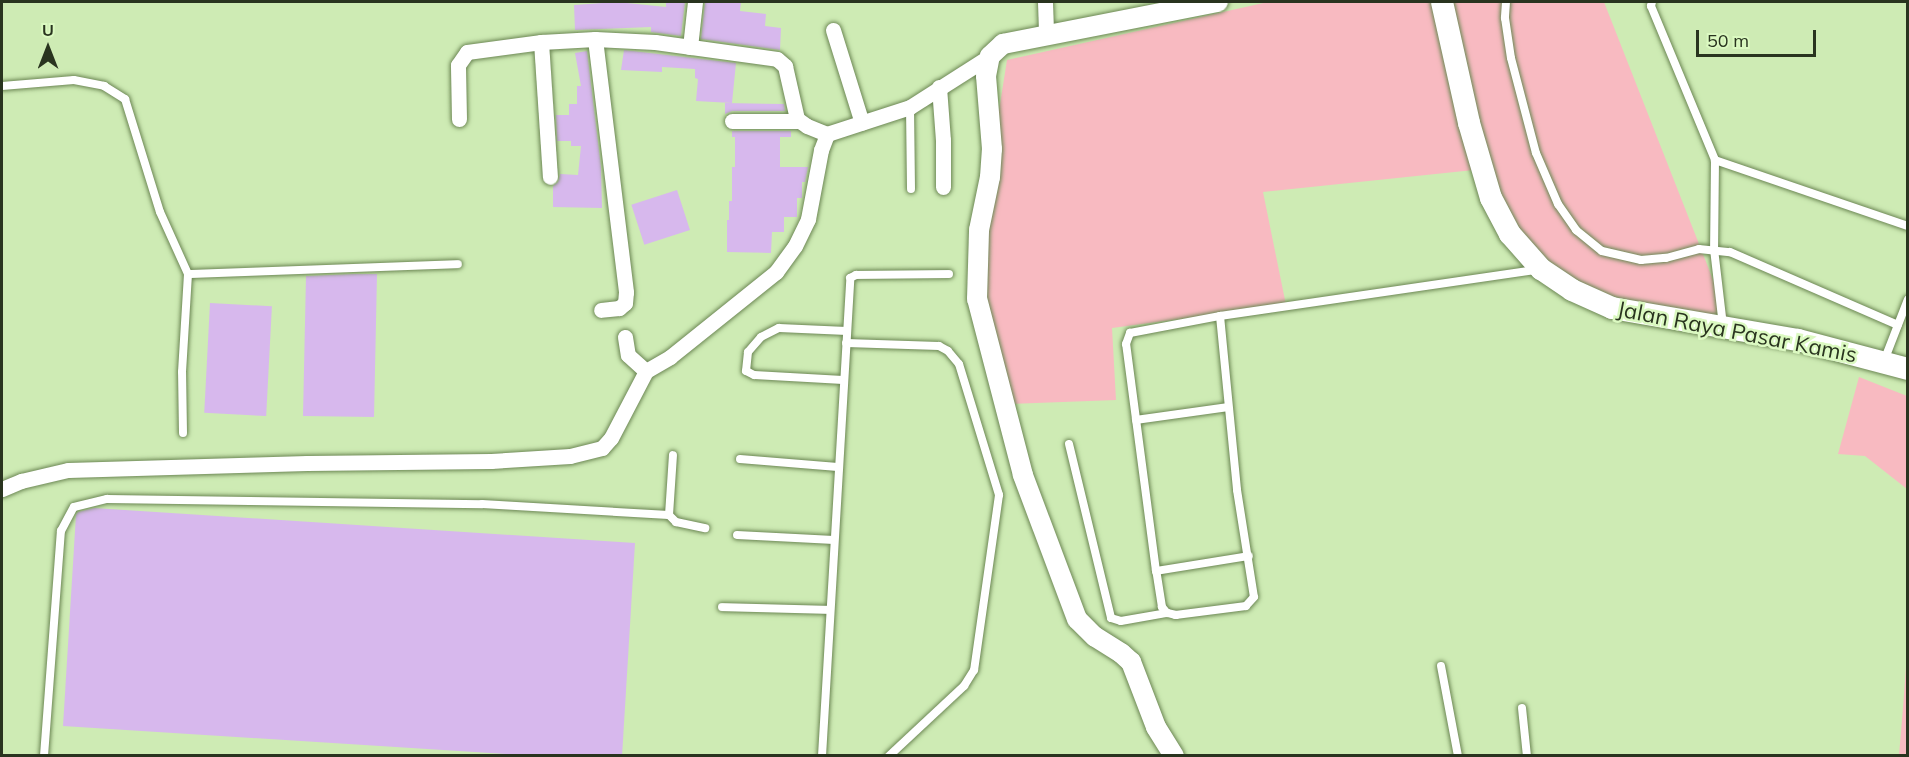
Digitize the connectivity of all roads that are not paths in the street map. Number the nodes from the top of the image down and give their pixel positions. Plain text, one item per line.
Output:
1 (695, 2) edge
2 (1045, 2) edge
3 (1218, 2) edge
4 (1442, 2) edge
5 (1506, 2) edge
6 (1652, 2) edge
7 (833, 30) dead end
8 (1046, 36) junction
9 (596, 39) junction
10 (541, 42) junction
11 (690, 47) junction
12 (990, 56) junction
13 (2, 86) edge
14 (939, 87) junction
15 (910, 107) junction
16 (459, 119) dead end
17 (732, 121) dead end
18 (798, 121) junction
19 (862, 123) junction
20 (827, 134) junction
21 (1715, 160) junction
22 (550, 177) dead end
23 (943, 187) dead end
24 (911, 189) dead end
25 (1908, 226) edge
26 (1714, 249) junction
27 (458, 264) dead end
28 (1541, 269) junction
29 (188, 274) junction
30 (949, 274) dead end
31 (1908, 298) edge
32 (601, 310) dead end
33 (1220, 316) junction
34 (1898, 325) junction
35 (1724, 327) junction
36 (847, 331) junction
37 (626, 337) dead end
38 (846, 343) junction
39 (1884, 362) junction
40 (1908, 369) edge
41 (646, 371) junction
42 (843, 380) junction
43 (1228, 407) junction
44 (1136, 420) junction
45 (183, 433) dead end
46 (1069, 444) dead end
47 (673, 455) dead end
48 (740, 459) dead end
49 (838, 467) junction
50 (2, 489) edge
51 (669, 515) junction
52 (705, 528) dead end
53 (737, 535) dead end
54 (834, 540) junction
55 (1249, 556) junction
56 (1156, 571) junction
57 (722, 606) dead end
58 (829, 610) junction
59 (1167, 613) junction
60 (1441, 666) dead end
61 (1522, 708) dead end
62 (44, 756) edge
63 (822, 756) edge
64 (889, 756) edge
65 (1174, 756) edge
66 (1458, 756) edge
67 (1527, 756) edge

1 - 11 street
2 - 8 street
3 - 8 street
4 - 28 main road, Jalan Raya Pasar Kamis
5 - 26 lane
6 - 21 lane
7 - 19 street
8 - 12 street
9 - 10 street
9 - 11 street
9 - 32 street
10 - 16 street
10 - 22 street
11 - 18 street
12 - 14 street
12 - 65 street
13 - 29 lane
14 - 15 street
14 - 23 street
15 - 19 street
15 - 24 lane
17 - 18 street
18 - 20 street
19 - 20 street
20 - 41 street
21 - 25 lane
21 - 26 lane
26 - 34 lane
26 - 35 lane
27 - 29 lane
28 - 33 lane
28 - 35 main road, Jalan Raya Pasar Kamis
29 - 45 lane
30 - 36 lane
31 - 34 lane
33 - 43 lane
33 - 44 lane
34 - 39 lane
35 - 39 main road, Jalan Raya Pasar Kamis
36 - 38 lane
36 - 42 lane
37 - 41 street
38 - 42 lane
38 - 64 lane
39 - 40 main road, Jalan Raya Pasar Kamis
41 - 50 street
42 - 49 lane
43 - 44 lane
43 - 55 lane
44 - 56 lane
46 - 59 lane
47 - 51 lane
48 - 49 lane
49 - 54 lane
51 - 52 lane
51 - 62 lane
53 - 54 lane
54 - 58 lane
55 - 56 lane
55 - 59 lane
56 - 59 lane
57 - 58 lane
58 - 63 lane
60 - 66 lane
61 - 67 lane

